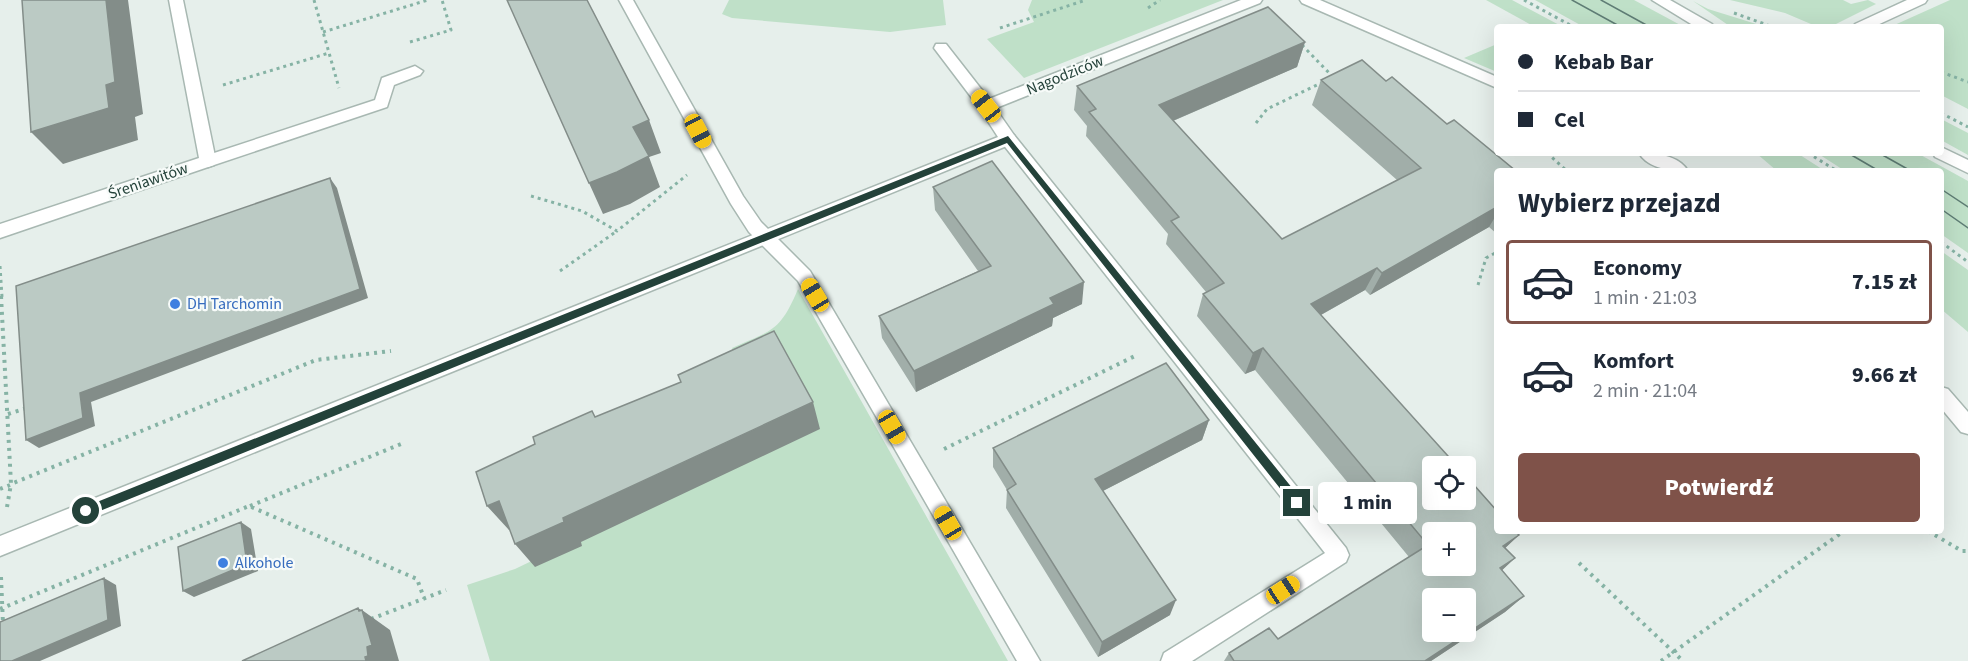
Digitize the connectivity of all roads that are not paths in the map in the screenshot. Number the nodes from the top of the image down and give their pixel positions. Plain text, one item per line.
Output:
1 (176, 0) edge
2 (626, 0) edge
3 (1255, 0) edge
4 (1307, 0) edge
5 (1659, 0) edge
6 (1920, 0) edge
7 (1702, 24) edge
8 (1867, 24) edge
9 (941, 48) dead end
10 (415, 71) road end
11 (1494, 82) edge
12 (986, 106) junction
13 (1008, 139) junction
14 (1944, 155) edge
15 (1652, 156) edge
16 (208, 161) junction
17 (1968, 167) edge
18 (1674, 168) edge
19 (0, 231) edge
20 (763, 236) junction
21 (1944, 398) edge
22 (1968, 426) edge
23 (0, 546) edge
24 (1029, 661) edge
25 (1172, 661) edge

1 - 16 street, Śreniawitów
2 - 20 street
3 - 12 street, Nagodziców
4 - 11 street
5 - 7 street
6 - 8 street
9 - 12 street
10 - 16 street
12 - 13 street
13 - 20 street
13 - 25 street
14 - 17 street
15 - 18 street
16 - 19 street, Śreniawitów
20 - 23 street
20 - 24 street
21 - 22 street

